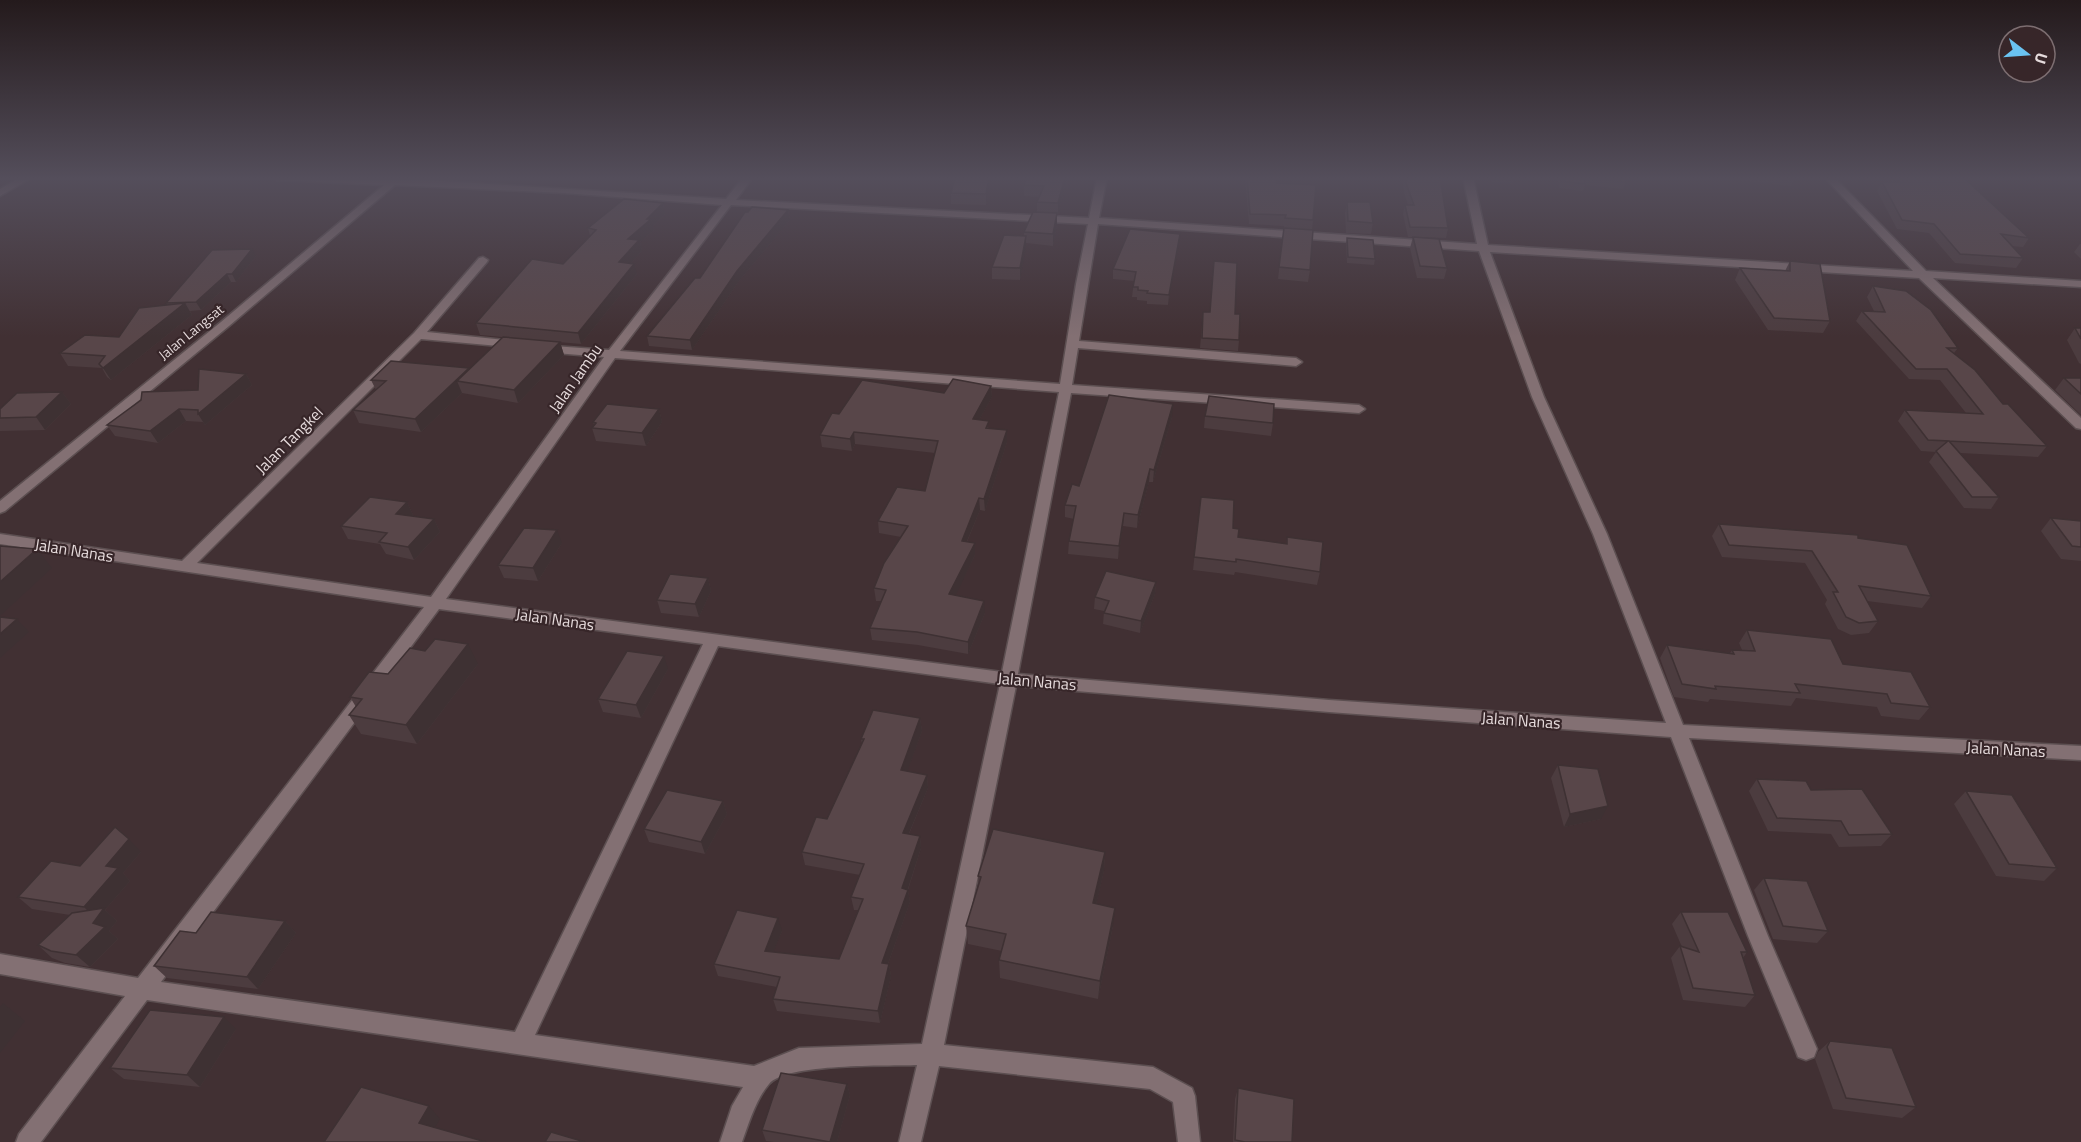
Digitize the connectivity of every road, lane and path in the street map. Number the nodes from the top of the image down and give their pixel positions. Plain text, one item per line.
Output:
1 (336, 230) edge
2 (708, 230) edge
3 (1093, 230) edge
4 (1229, 230) edge
5 (1480, 230) edge
6 (1880, 230) edge
7 (1484, 248) junction
8 (483, 260) dead end
9 (1923, 275) junction
10 (2081, 284) edge
11 (418, 335) junction
12 (1072, 344) junction
13 (611, 355) junction
14 (1296, 362) dead end
15 (1066, 387) junction
16 (1359, 409) dead end
17 (2081, 425) edge
18 (0, 508) edge
19 (0, 538) edge
20 (184, 567) junction
21 (435, 603) junction
22 (713, 640) junction
23 (1009, 680) junction
24 (1677, 731) junction
25 (2081, 753) edge
26 (0, 964) edge
27 (142, 988) junction
28 (520, 1044) junction
29 (1806, 1049) dead end
30 (931, 1054) junction
31 (760, 1078) junction
32 (27, 1142) edge
33 (731, 1142) edge
34 (910, 1142) edge
35 (1189, 1142) edge

1 - 18 street, Jalan Langsat
2 - 13 street, Jalan Jambu
3 - 12 street
4 - 7 street
5 - 7 street
6 - 9 street
7 - 9 street
7 - 24 street
8 - 11 street, Jalan Tangkel
9 - 10 street
9 - 17 street
11 - 13 street
11 - 20 street, Jalan Tangkel
12 - 14 street
12 - 15 street
13 - 15 street
13 - 21 street, Jalan Jambu
15 - 16 street
15 - 23 street
19 - 20 street, Jalan Nanas
20 - 21 street, Jalan Nanas
21 - 22 street, Jalan Nanas
21 - 27 street, Jalan Jambu
22 - 23 street, Jalan Nanas
22 - 28 street
23 - 24 street, Jalan Nanas
23 - 30 street
24 - 25 street, Jalan Nanas
24 - 29 street
26 - 27 street
27 - 28 street
27 - 32 street, Jalan Jambu
28 - 31 street
30 - 31 street
30 - 34 street
30 - 35 street
31 - 33 street

